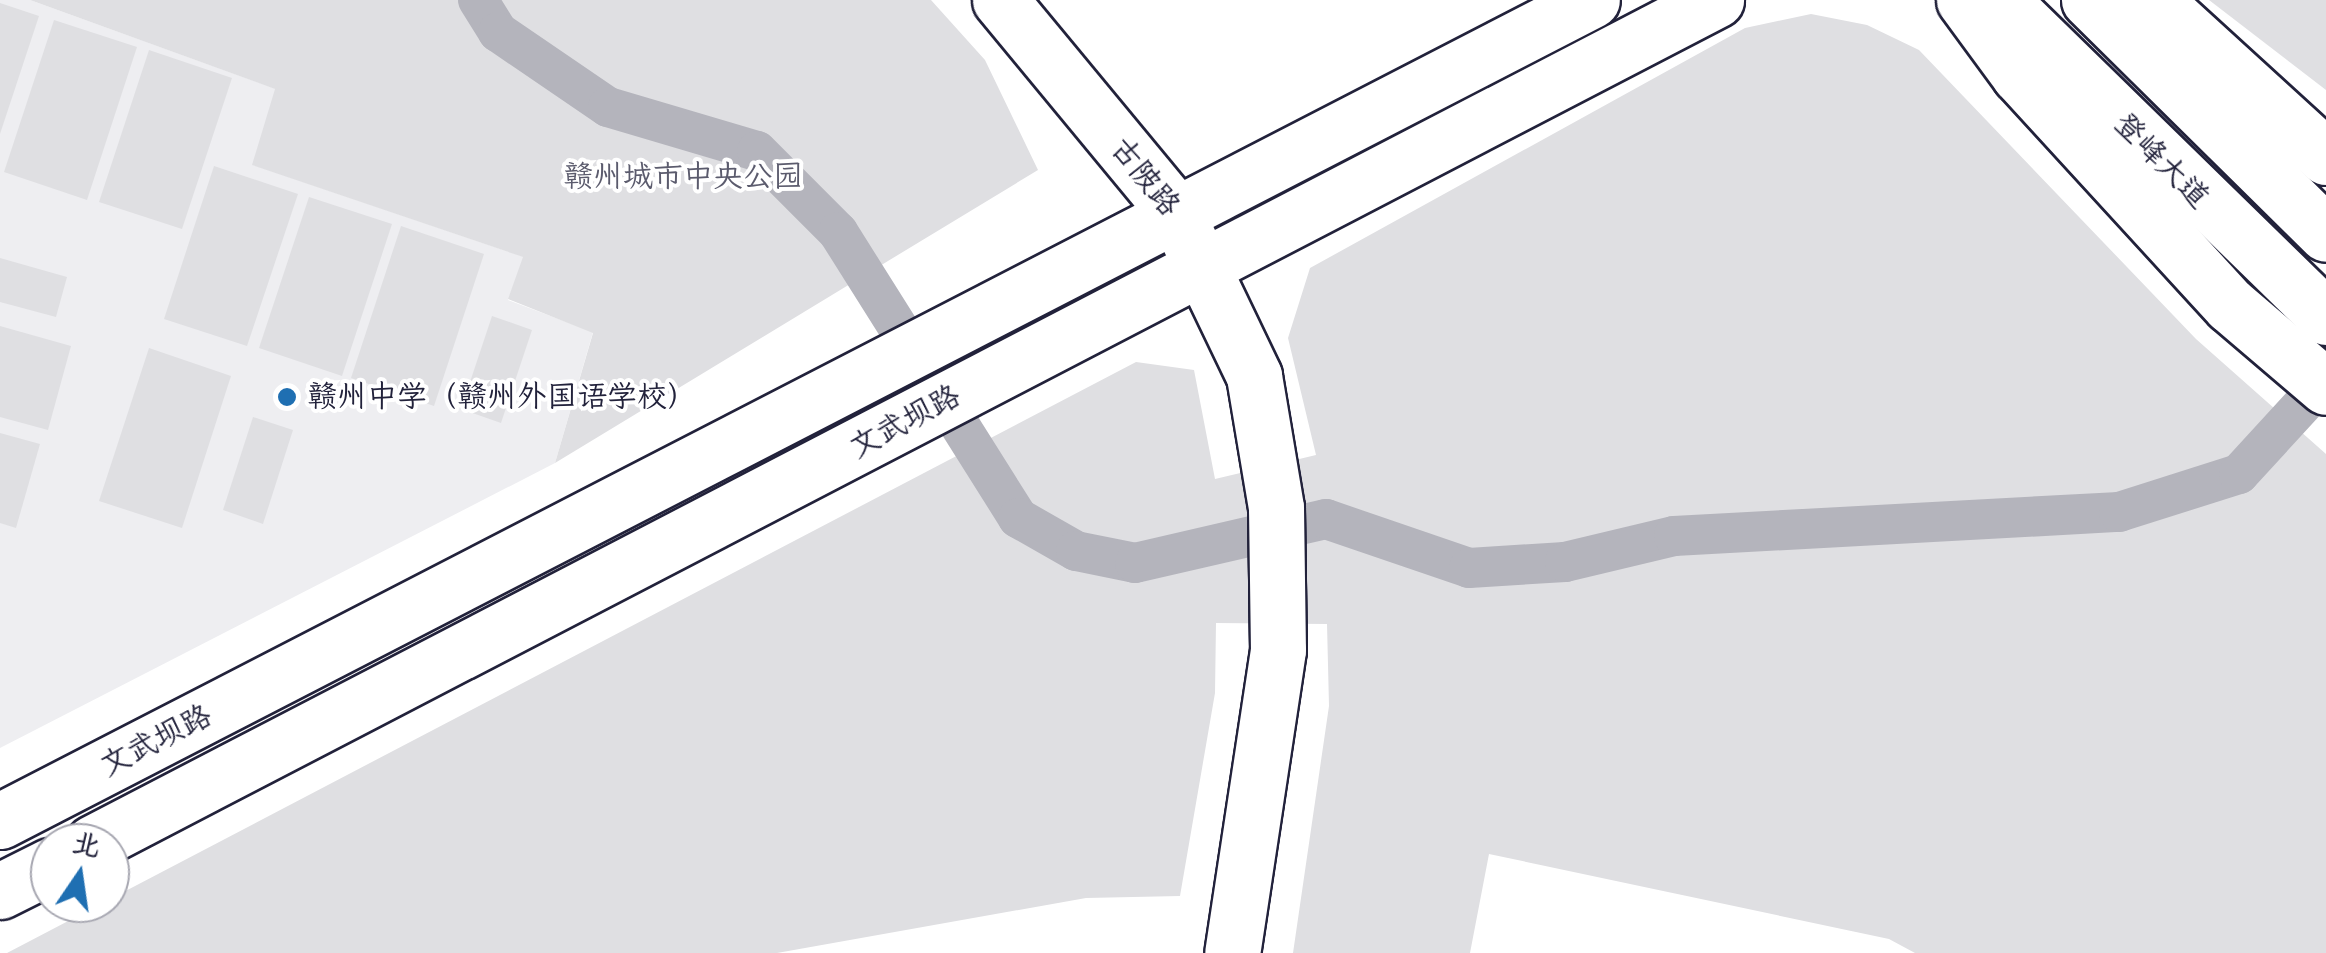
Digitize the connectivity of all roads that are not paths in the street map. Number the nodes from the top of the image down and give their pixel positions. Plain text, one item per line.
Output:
1 (1000, 0) edge
2 (1592, 0) edge
3 (1716, 0) edge
4 (1964, 0) edge
5 (2116, 5) edge
6 (2008, 10) edge
7 (2326, 157) edge
8 (1176, 214) junction
9 (2322, 230) edge
10 (1208, 265) junction
11 (2326, 317) edge
12 (2326, 387) edge
13 (0, 821) edge
14 (130, 824) edge
15 (30, 876) edge
16 (0, 892) edge
17 (1232, 953) edge

1 - 8 main road, 古陂路
2 - 8 main road, 文武坝路
3 - 10 main road, 文武坝路
4 - 12 main road
5 - 7 main road
5 - 9 main road
6 - 11 main road, 登峰大道
8 - 10 main road, 古陂路
8 - 13 main road, 文武坝路
10 - 14 main road, 文武坝路
10 - 17 main road, 古陂路
15 - 16 main road

